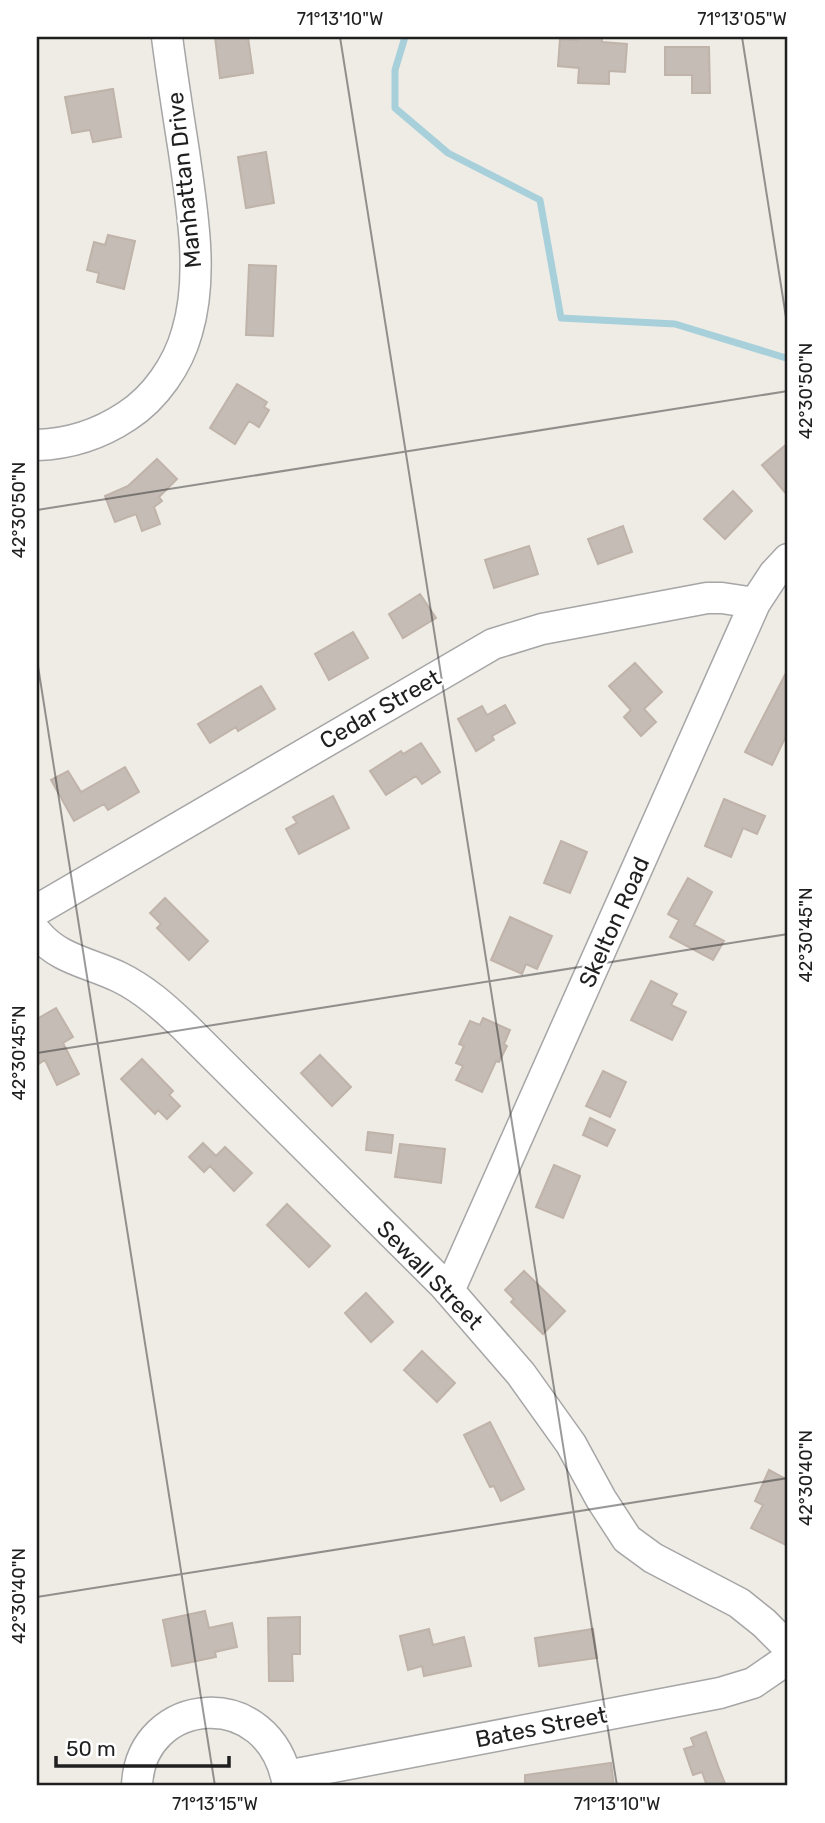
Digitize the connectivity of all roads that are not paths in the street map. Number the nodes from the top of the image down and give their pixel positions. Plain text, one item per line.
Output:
1 (167, 37) edge
2 (37, 445) edge
3 (788, 559) edge
4 (755, 603) junction
5 (37, 909) edge
6 (37, 933) edge
7 (447, 1289) junction
8 (788, 1647) edge
9 (788, 1659) edge
10 (287, 1781) edge
11 (137, 1786) edge

1 - 2 street, Manhattan Drive
3 - 4 street, Skelton Road
4 - 5 street, Cedar Street
4 - 7 street, Skelton Road
6 - 7 street, Sewall Street
7 - 8 street, Sewall Street
9 - 10 street, Bates Street
10 - 11 street

